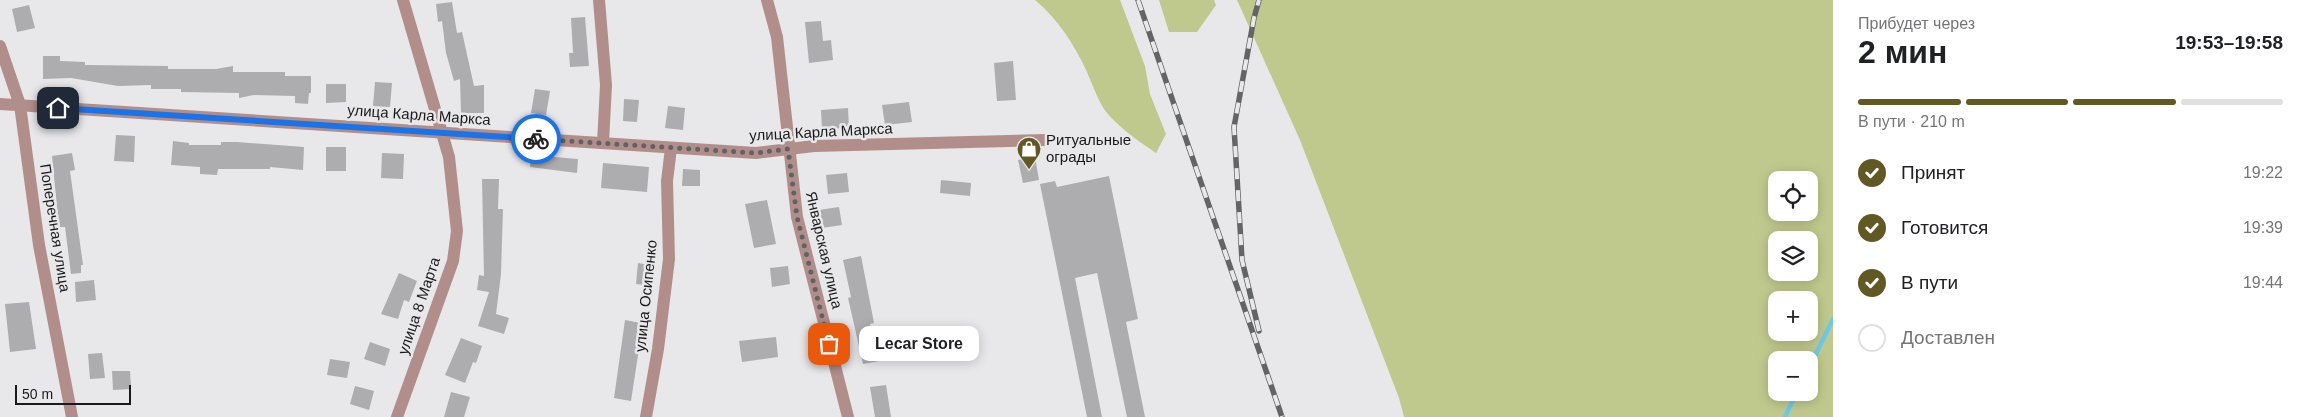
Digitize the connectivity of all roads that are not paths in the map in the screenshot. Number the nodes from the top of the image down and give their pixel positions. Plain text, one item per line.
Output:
1 (402, 0) edge
2 (599, 0) edge
3 (767, 0) edge
4 (0, 46) edge
5 (0, 104) edge
6 (20, 105) junction
7 (441, 132) junction
8 (1044, 140) dead end
9 (604, 143) junction
10 (671, 148) junction
11 (788, 149) junction
12 (72, 417) edge
13 (397, 417) edge
14 (646, 417) edge
15 (848, 417) edge

1 - 7 street, улица 8 Марта
2 - 9 street
3 - 11 street, Январская улица
4 - 6 street, Поперечная улица
5 - 6 street, улица Карла Маркса
6 - 7 street, улица Карла Маркса
6 - 12 street, Поперечная улица
7 - 9 street, улица Карла Маркса
7 - 13 street, улица 8 Марта
8 - 11 street, улица Карла Маркса
9 - 10 street, улица Карла Маркса
10 - 11 street, улица Карла Маркса
10 - 14 street, улица Осипенко
11 - 15 street, Январская улица

